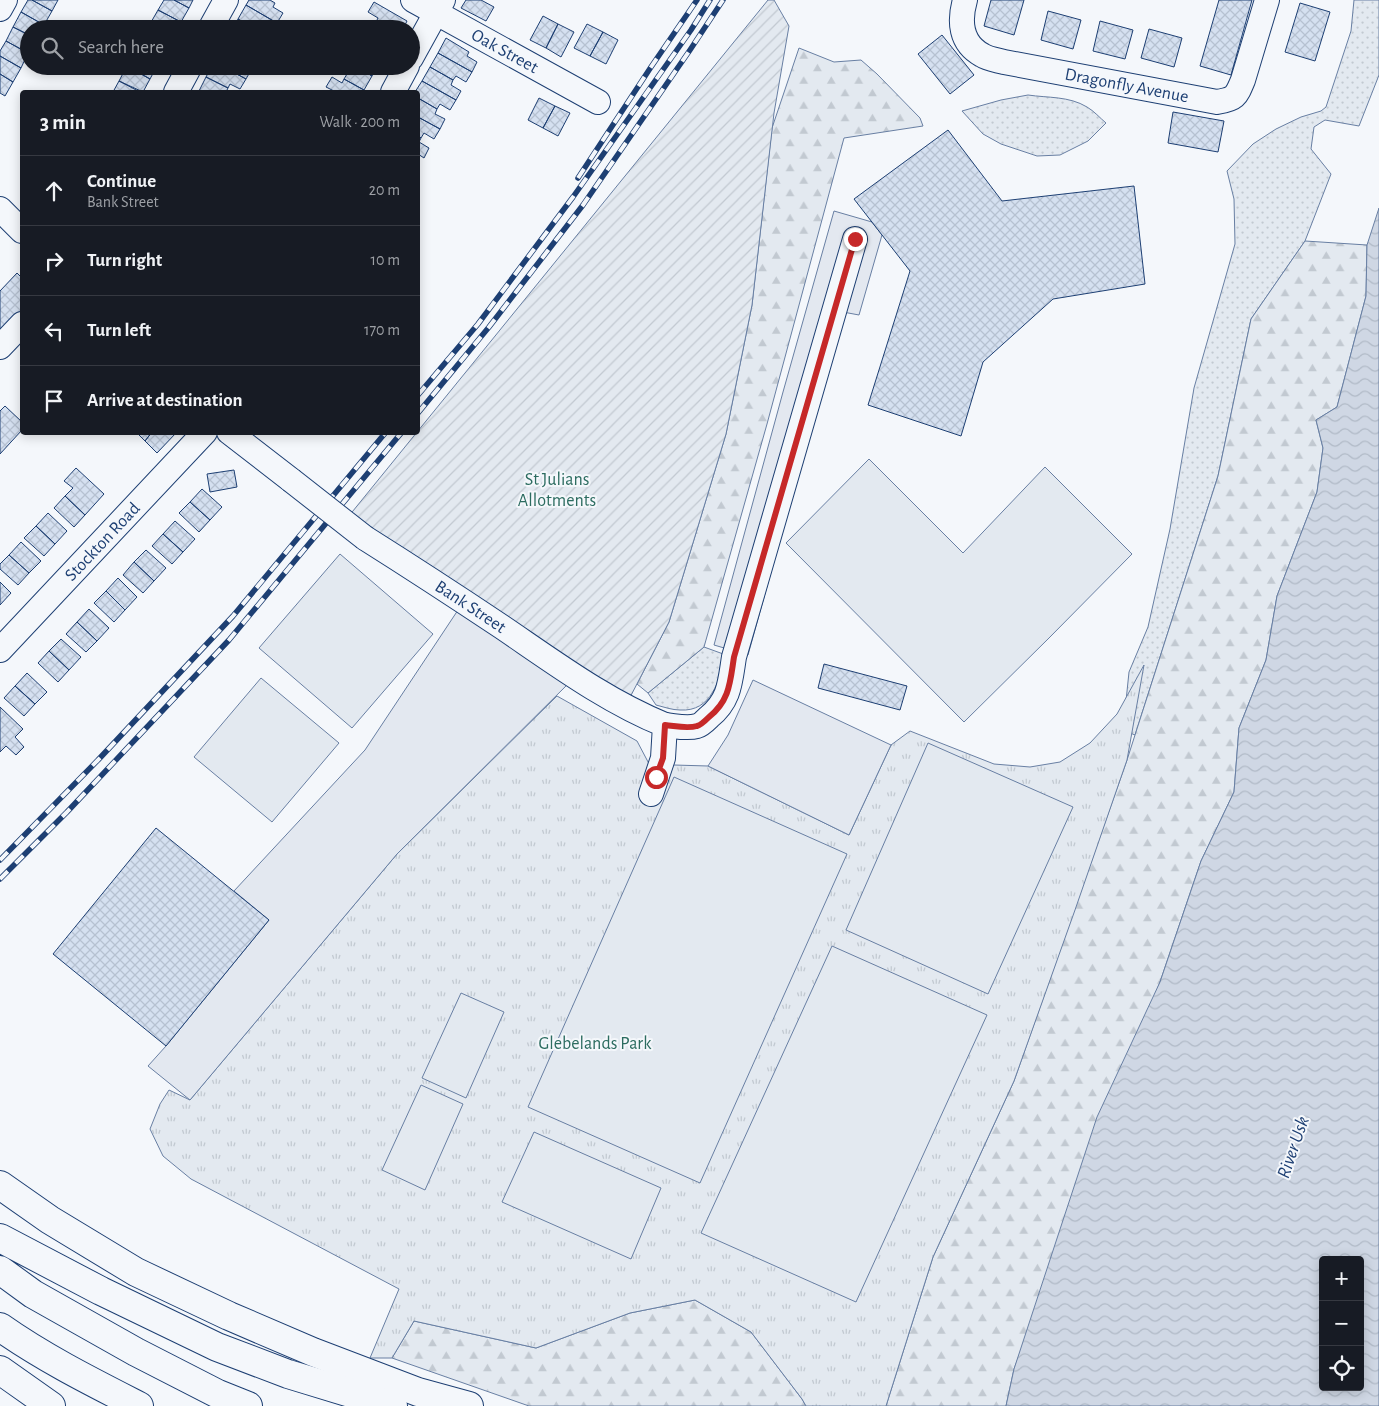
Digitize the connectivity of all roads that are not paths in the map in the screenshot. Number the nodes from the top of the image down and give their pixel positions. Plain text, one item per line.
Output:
1 (5, 0) edge
2 (226, 0) edge
3 (413, 0) edge
4 (965, 0) edge
5 (1267, 0) edge
6 (439, 6) edge
7 (0, 9) edge
8 (215, 20) edge
9 (420, 41) edge
10 (185, 75) edge
11 (402, 75) edge
12 (177, 90) edge
13 (394, 90) edge
14 (598, 102) dead end
15 (0, 209) edge
16 (20, 229) edge
17 (855, 239) dead end
18 (20, 326) edge
19 (0, 347) edge
20 (202, 435) edge
21 (233, 435) edge
22 (0, 650) edge
23 (665, 725) junction
24 (651, 794) dead end
25 (0, 1185) edge
26 (0, 1238) edge
27 (0, 1270) edge
28 (0, 1328) edge
29 (0, 1370) edge
30 (51, 1406) edge
31 (139, 1406) edge
32 (248, 1406) edge
33 (394, 1406) edge
34 (469, 1406) edge

1 - 7 street
2 - 8 street
3 - 6 street, Oak Street
4 - 5 street, Dragonfly Avenue
6 - 9 street
6 - 14 street, Oak Street
10 - 12 street
11 - 13 street
15 - 16 street
17 - 23 street
18 - 19 street
20 - 22 street, Stockton Road
21 - 23 street, Bank Street, bridge
23 - 24 street
25 - 34 main road
26 - 33 main road
27 - 32 main road
28 - 31 main road
29 - 30 main road

